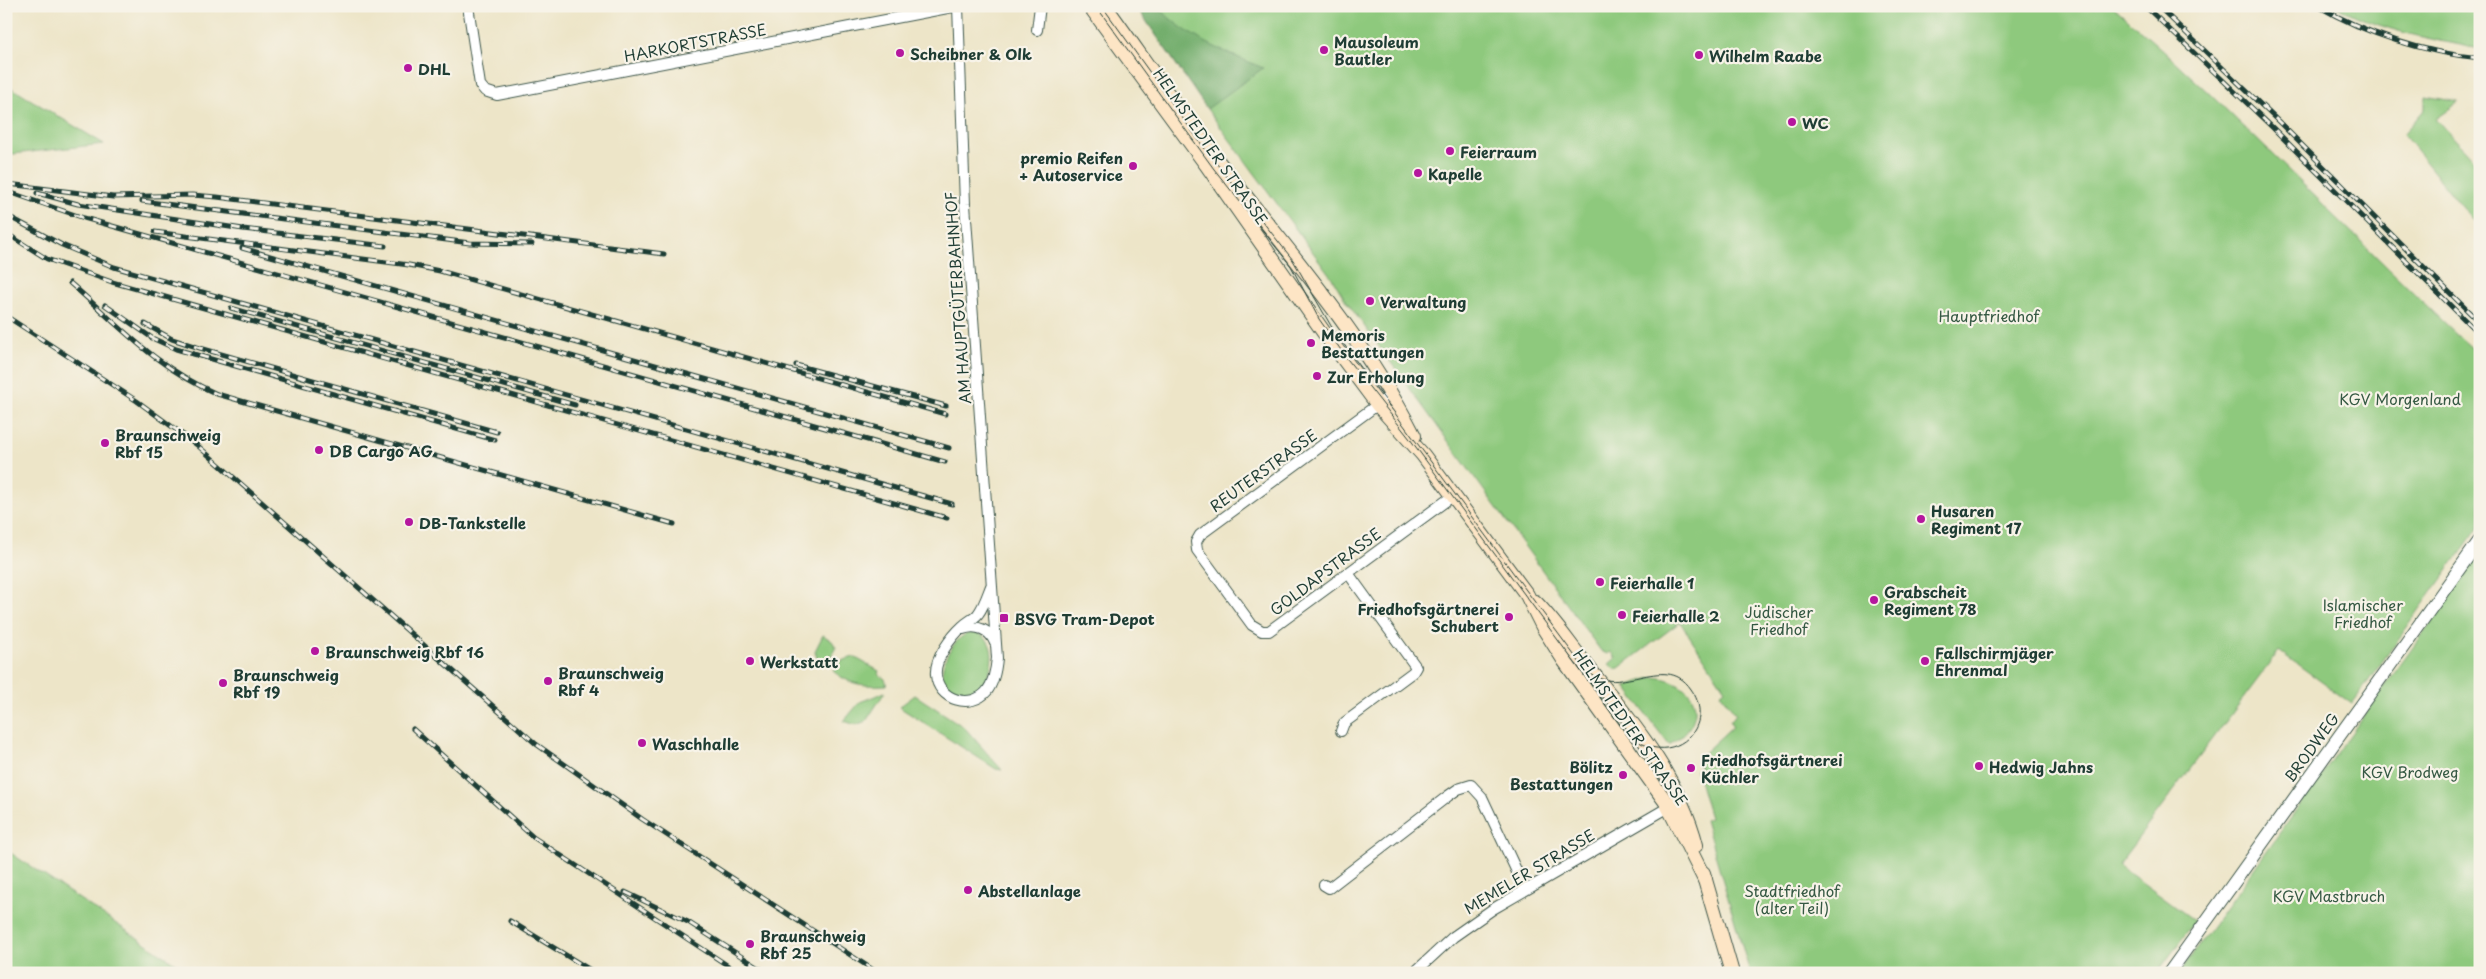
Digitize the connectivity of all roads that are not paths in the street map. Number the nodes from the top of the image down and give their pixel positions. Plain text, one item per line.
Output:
1 (468, 6) edge
2 (958, 6) edge
3 (1040, 6) edge
4 (1090, 6) edge
5 (1105, 6) edge
6 (1037, 30) dead end
7 (1321, 293) junction
8 (1305, 305) junction
9 (1392, 394) junction
10 (1378, 404) junction
11 (1424, 454) junction
12 (1454, 495) junction
13 (2480, 540) edge
14 (1348, 573) junction
15 (1223, 585) joint
16 (991, 586) junction
17 (1527, 595) junction
18 (957, 633) junction
19 (996, 647) junction
20 (1341, 731) dead end
21 (1666, 775) junction
22 (1668, 805) junction
23 (1697, 848) junction
24 (1705, 880) junction
25 (1324, 885) dead end
26 (1525, 889) junction
27 (1414, 973) edge
28 (1731, 973) edge
29 (2169, 973) edge

1 - 2 street, HARKORTSTRASSE
2 - 16 street, AM HAUPTGÜTERBAHNHOF
3 - 6 street
4 - 8 main road, HELMSTEDTER STRASSE
5 - 7 main road, HELMSTEDTER STRASSE
7 - 8 main road
7 - 9 main road, HELMSTEDTER STRASSE
8 - 10 main road, HELMSTEDTER STRASSE
9 - 10 street, REUTERSTRASSE
9 - 11 main road, HELMSTEDTER STRASSE
10 - 11 main road, HELMSTEDTER STRASSE
10 - 15 street, REUTERSTRASSE
11 - 12 main road, HELMSTEDTER STRASSE
12 - 14 street, GOLDAPSTRASSE
12 - 17 main road, HELMSTEDTER STRASSE
13 - 29 street, BRODWEG
14 - 15 street, GOLDAPSTRASSE
14 - 20 street
16 - 18 street, AM HAUPTGÜTERBAHNHOF
16 - 19 street, AM HAUPTGÜTERBAHNHOF
17 - 21 main road, HELMSTEDTER STRASSE
17 - 22 main road, HELMSTEDTER STRASSE
18 - 19 street
18 - 19 street, AM HAUPTGÜTERBAHNHOF
21 - 22 main road
21 - 23 main road, HELMSTEDTER STRASSE
22 - 23 main road
22 - 24 main road, HELMSTEDTER STRASSE
22 - 26 street, MEMELER STRASSE
23 - 24 main road, HELMSTEDTER STRASSE
24 - 28 main road, HELMSTEDTER STRASSE
25 - 26 street
26 - 27 street, MEMELER STRASSE

